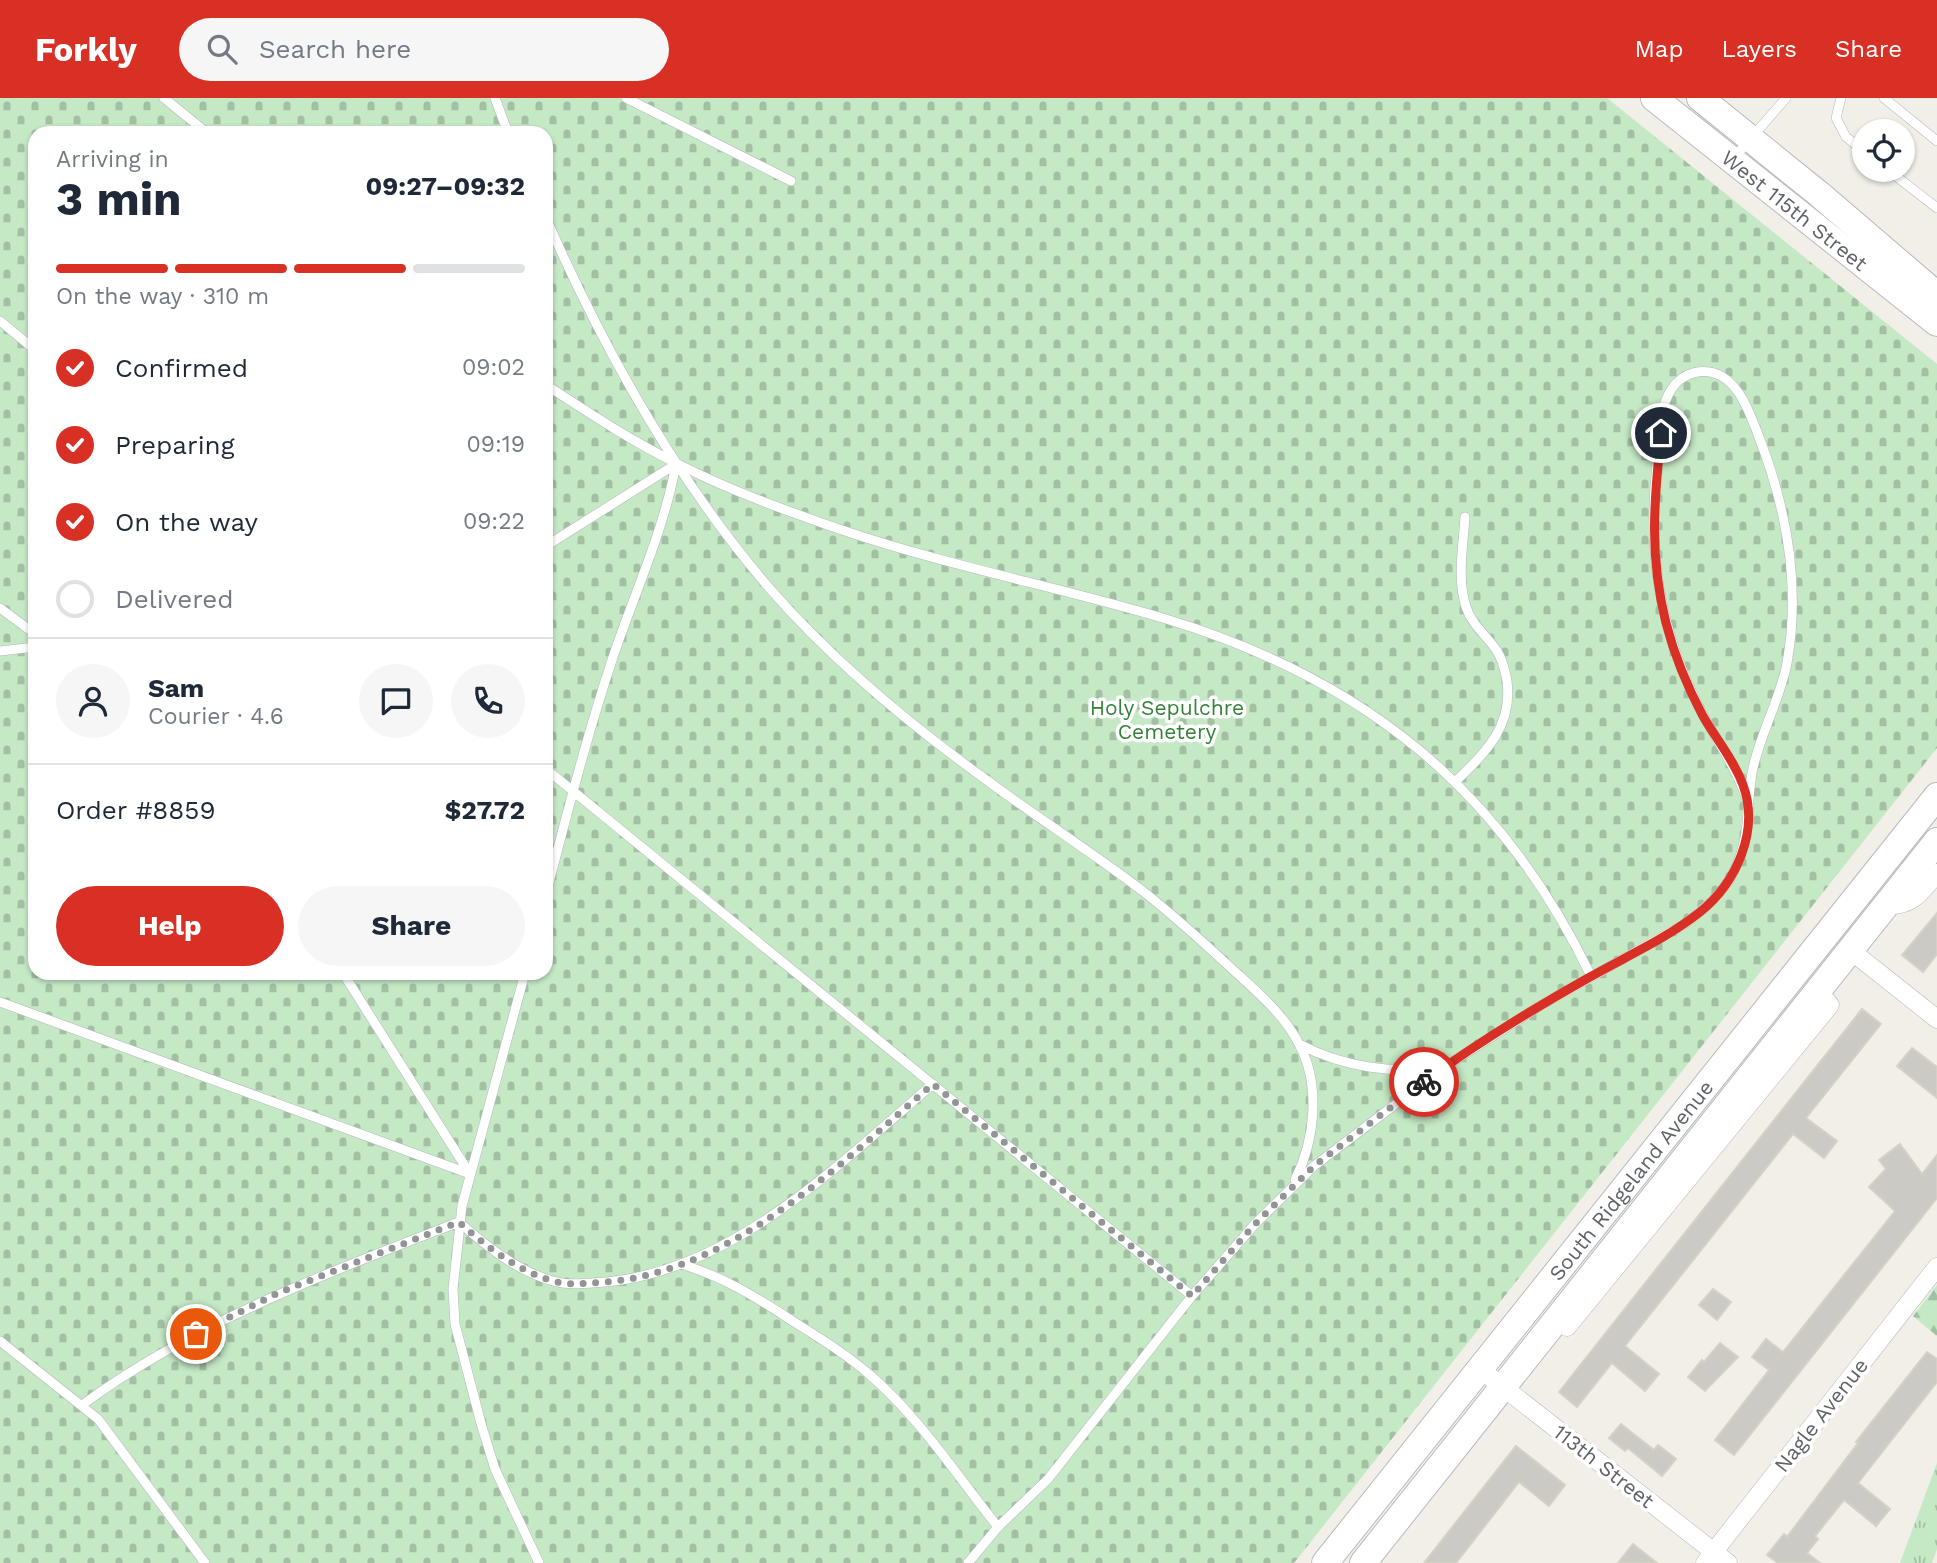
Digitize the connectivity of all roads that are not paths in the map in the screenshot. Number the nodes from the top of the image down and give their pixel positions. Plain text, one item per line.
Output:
1 (164, 98) edge
2 (495, 98) edge
3 (626, 98) edge
4 (1654, 98) edge
5 (1700, 98) edge
6 (1786, 98) edge
7 (1841, 98) edge
8 (1884, 98) edge
9 (198, 126) edge
10 (505, 126) edge
11 (1751, 139) junction
12 (1937, 141) edge
13 (1852, 142) edge
14 (1732, 160) junction
15 (791, 181) dead end
16 (1903, 182) edge
17 (1937, 208) edge
18 (553, 232) edge
19 (1937, 295) edge
20 (0, 321) edge
21 (1937, 323) edge
22 (28, 344) edge
23 (553, 389) edge
24 (676, 464) junction
25 (1465, 517) dead end
26 (553, 542) edge
27 (0, 608) edge
28 (28, 629) edge
29 (28, 648) edge
30 (1, 652) edge
31 (553, 775) edge
32 (1456, 781) junction
33 (573, 791) junction
34 (1937, 796) edge
35 (1749, 806) junction
36 (1937, 841) edge
37 (553, 867) edge
38 (1937, 873) edge
39 (1887, 905) junction
40 (1850, 950) junction
41 (1591, 976) junction
42 (347, 980) edge
43 (523, 980) edge
44 (0, 1002) edge
45 (1937, 1019) edge
46 (1299, 1044) junction
47 (1447, 1066) junction
48 (933, 1084) junction
49 (470, 1174) junction
50 (1291, 1188) junction
51 (459, 1222) junction
52 (681, 1264) junction
53 (1937, 1267) edge
54 (1192, 1296) junction
55 (0, 1341) edge
56 (1480, 1369) junction
57 (1503, 1387) junction
58 (82, 1405) junction
59 (998, 1527) junction
60 (1715, 1559) edge
61 (205, 1563) edge
62 (539, 1563) edge
63 (968, 1563) edge
64 (1325, 1563) edge
65 (1363, 1563) edge

1 - 9 lane
2 - 10 lane
3 - 15 lane
4 - 14 main road, West 115th Street
5 - 11 main road, West 115th Street
6 - 11 lane
7 - 13 lane
8 - 12 lane
11 - 14 lane
11 - 19 main road, West 115th Street
14 - 21 main road, West 115th Street
16 - 17 lane
18 - 24 lane
20 - 22 lane
23 - 24 lane
24 - 26 lane
24 - 32 lane
24 - 33 lane
24 - 46 lane
25 - 32 lane
27 - 28 lane
29 - 30 lane
31 - 33 lane
32 - 41 lane
33 - 37 lane
33 - 48 lane
34 - 56 main road, South Ridgeland Avenue
35 - 35 lane
35 - 41 lane
36 - 39 main road, South Ridgeland Avenue
38 - 39 street
39 - 40 main road, South Ridgeland Avenue
40 - 45 street
40 - 57 main road, South Ridgeland Avenue
41 - 47 lane
42 - 49 lane
43 - 49 lane
44 - 49 lane
46 - 47 lane
46 - 50 lane
47 - 50 lane
48 - 52 lane
48 - 54 lane
49 - 51 lane
50 - 54 lane
51 - 52 lane
51 - 58 lane
51 - 62 lane
52 - 59 lane
53 - 60 street, Nagle Avenue
54 - 59 lane
55 - 58 lane
56 - 57 street, 113th Street
56 - 64 main road, South Ridgeland Avenue
57 - 60 street, 113th Street
57 - 65 main road, South Ridgeland Avenue
58 - 61 lane
59 - 63 lane

